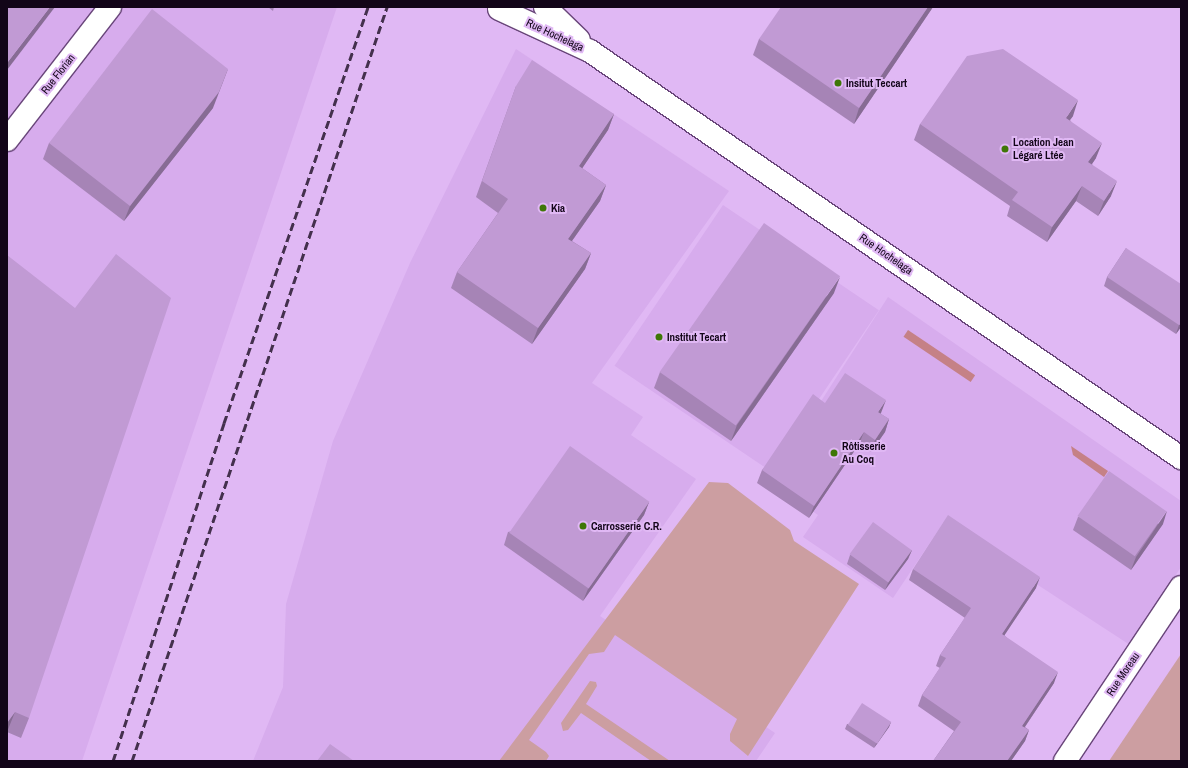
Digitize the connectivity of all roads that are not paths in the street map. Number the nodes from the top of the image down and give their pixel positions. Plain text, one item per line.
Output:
1 (110, 7) edge
2 (545, 7) edge
3 (498, 9) dead end
4 (590, 51) junction
5 (7, 140) edge
6 (1181, 458) edge
7 (1181, 587) edge
8 (1065, 761) edge

1 - 5 street, Rue Florian
2 - 4 street, Rue Hochelaga
3 - 4 street, Rue Hochelaga
4 - 6 street, Rue Hochelaga
7 - 8 street, Rue Moreau

